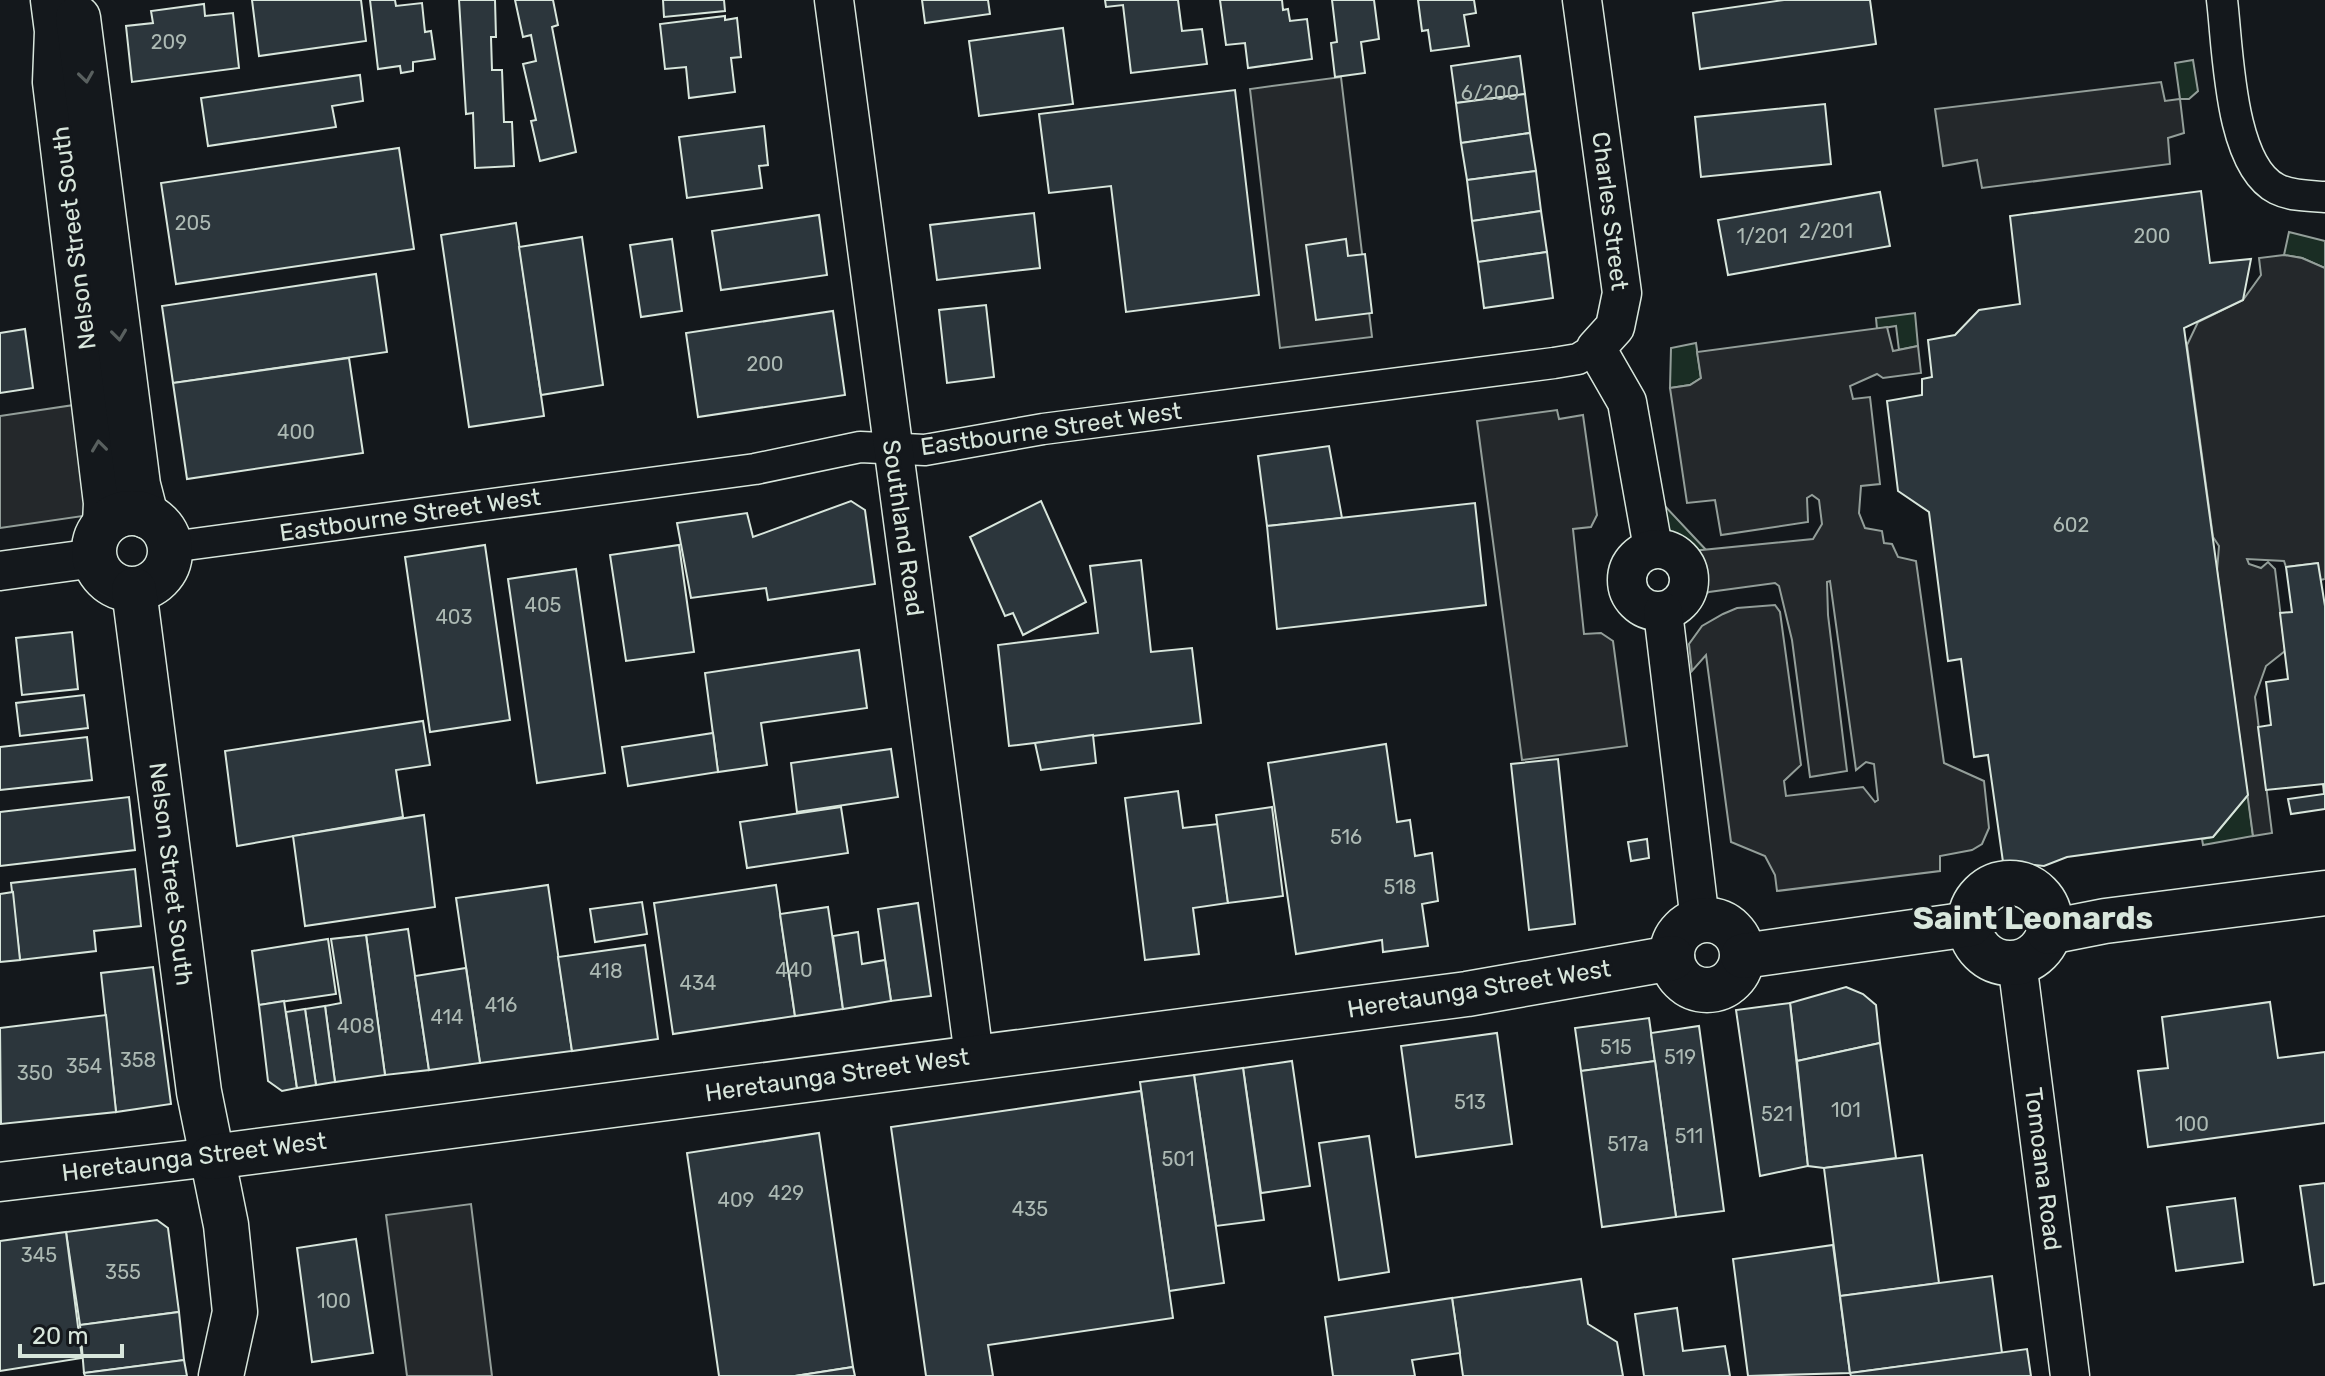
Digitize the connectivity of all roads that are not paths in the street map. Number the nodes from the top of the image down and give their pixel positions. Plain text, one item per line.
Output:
1 (53, 0) edge
2 (75, 0) edge
3 (834, 0) edge
4 (1582, 0) edge
5 (2222, 0) edge
6 (2325, 197) edge
7 (1596, 348) junction
8 (892, 449) junction
9 (129, 536) junction
10 (0, 571) edge
11 (2325, 868) edge
12 (2325, 893) edge
13 (1700, 921) junction
14 (2049, 922) junction
15 (1970, 924) junction
16 (1743, 956) junction
17 (1672, 958) junction
18 (2017, 962) junction
19 (974, 1056) junction
20 (212, 1157) junction
21 (0, 1182) edge
22 (235, 1312) junction
23 (221, 1376) edge
24 (254, 1376) edge
25 (2070, 1376) edge

9 -> 1 main road, Nelson Street South
2 -> 9 main road, Nelson Street South
3 - 8 street, Southland Road
4 - 7 street, Charles Street
5 - 6 street
7 - 8 street, Eastbourne Street West
7 - 13 street
8 - 9 street, Eastbourne Street West
8 - 19 street, Southland Road
9 - 10 street, Eastbourne Street West
9 - 20 main road, Nelson Street South
11 - 14 main road
12 - 14 main road
13 - 16 main road
13 - 17 main road
14 - 15 main road
14 - 18 main road
15 - 16 main road
15 - 18 main road
16 - 17 main road
17 - 19 main road, Heretaunga Street West
18 - 25 street, Tomoana Road
19 - 20 main road, Heretaunga Street West
20 - 21 street, Heretaunga Street West
20 - 22 main road, Nelson Street South
22 - 23 main road
22 - 24 main road

